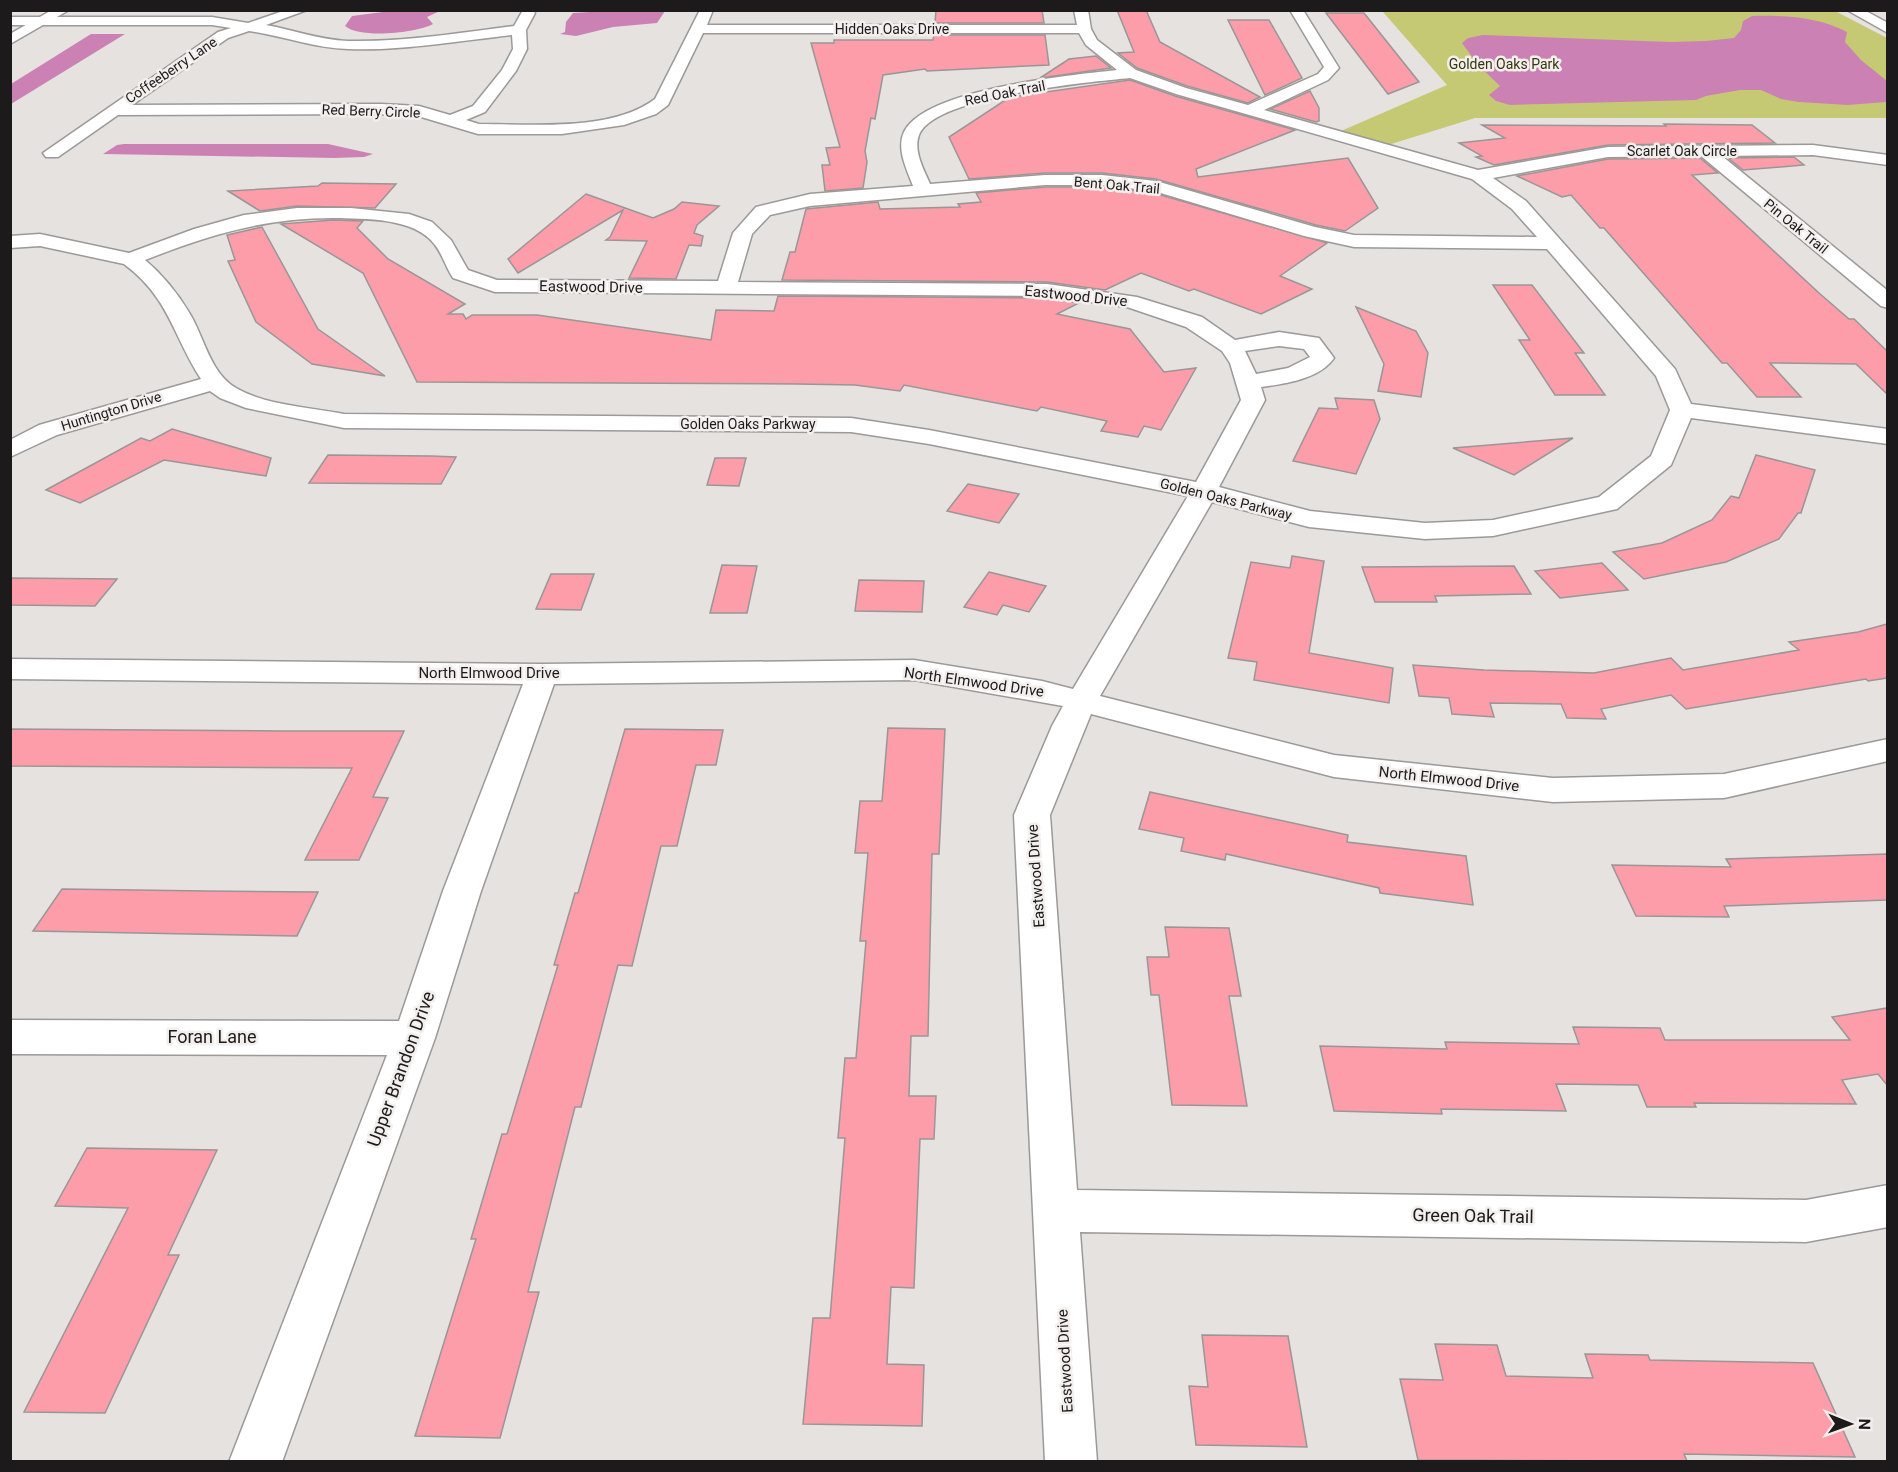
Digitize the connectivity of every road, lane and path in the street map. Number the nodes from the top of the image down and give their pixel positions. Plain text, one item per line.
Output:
1 (208, 10) edge
2 (301, 10) edge
3 (529, 10) edge
4 (707, 10) edge
5 (1296, 10) edge
6 (1853, 10) edge
7 (252, 11) edge
8 (60, 12) edge
9 (10, 14) edge
10 (285, 16) junction
11 (1083, 20) edge
12 (10, 21) edge
13 (43, 22) junction
14 (248, 27) junction
15 (699, 29) junction
16 (1887, 29) edge
17 (519, 30) junction
18 (288, 33) junction
19 (10, 39) edge
20 (1131, 73) junction
21 (113, 110) junction
22 (1250, 110) junction
23 (451, 121) junction
24 (1705, 151) junction
25 (52, 153) dead end
26 (1887, 160) edge
27 (1478, 175) junction
28 (923, 189) junction
29 (10, 225) edge
30 (40, 240) junction
31 (10, 242) edge
32 (1554, 243) junction
33 (130, 258) junction
34 (726, 288) junction
35 (1887, 302) edge
36 (1231, 347) junction
37 (1247, 382) junction
38 (215, 383) junction
39 (1682, 410) junction
40 (1887, 437) edge
41 (10, 450) edge
42 (1202, 491) junction
43 (10, 669) edge
44 (542, 674) junction
45 (1082, 701) junction
46 (1887, 750) edge
47 (10, 1037) edge
48 (414, 1038) junction
49 (1887, 1206) edge
50 (1057, 1211) junction
51 (255, 1461) edge
52 (1071, 1461) edge

1 - 8 street
2 - 10 street, Coffeeberry Lane
3 - 17 street
4 - 15 street, Red Berry Circle
5 - 22 street
6 - 16 street
7 - 10 street
8 - 9 street
8 - 13 street
10 - 14 street, Coffeeberry Lane
10 - 18 street
11 - 15 street, Hidden Oaks Drive
11 - 20 street
12 - 13 street
13 - 14 street
13 - 19 street
14 - 18 street
14 - 21 street, Coffeeberry Lane
15 - 23 street, Red Berry Circle
17 - 18 street
17 - 23 street
20 - 22 street
20 - 28 street, Red Oak Trail
21 - 23 street, Red Berry Circle
21 - 25 street, Coffeeberry Lane
22 - 27 street
24 - 26 street, Scarlet Oak Circle
24 - 27 street, Scarlet Oak Circle
24 - 35 street, Pin Oak Trail
27 - 32 street
28 - 32 street, Bent Oak Trail
28 - 34 street, Bent Oak Trail
29 - 30 street
30 - 31 street
30 - 33 street
32 - 39 street
33 - 34 street, Eastwood Drive
33 - 38 street
34 - 36 street, Eastwood Drive
36 - 37 street, Eastwood Drive
36 - 37 street
37 - 42 street, Eastwood Drive
38 - 41 street, Huntington Drive
38 - 42 street, Golden Oaks Parkway
39 - 40 street
39 - 42 street, Golden Oaks Parkway
42 - 45 street, Eastwood Drive
43 - 44 street, North Elmwood Drive
44 - 45 street, North Elmwood Drive
44 - 48 street, Upper Brandon Drive
45 - 46 street, North Elmwood Drive
45 - 50 street, Eastwood Drive
47 - 48 street, Foran Lane
48 - 51 street, Upper Brandon Drive
49 - 50 street, Green Oak Trail
50 - 52 street, Eastwood Drive

